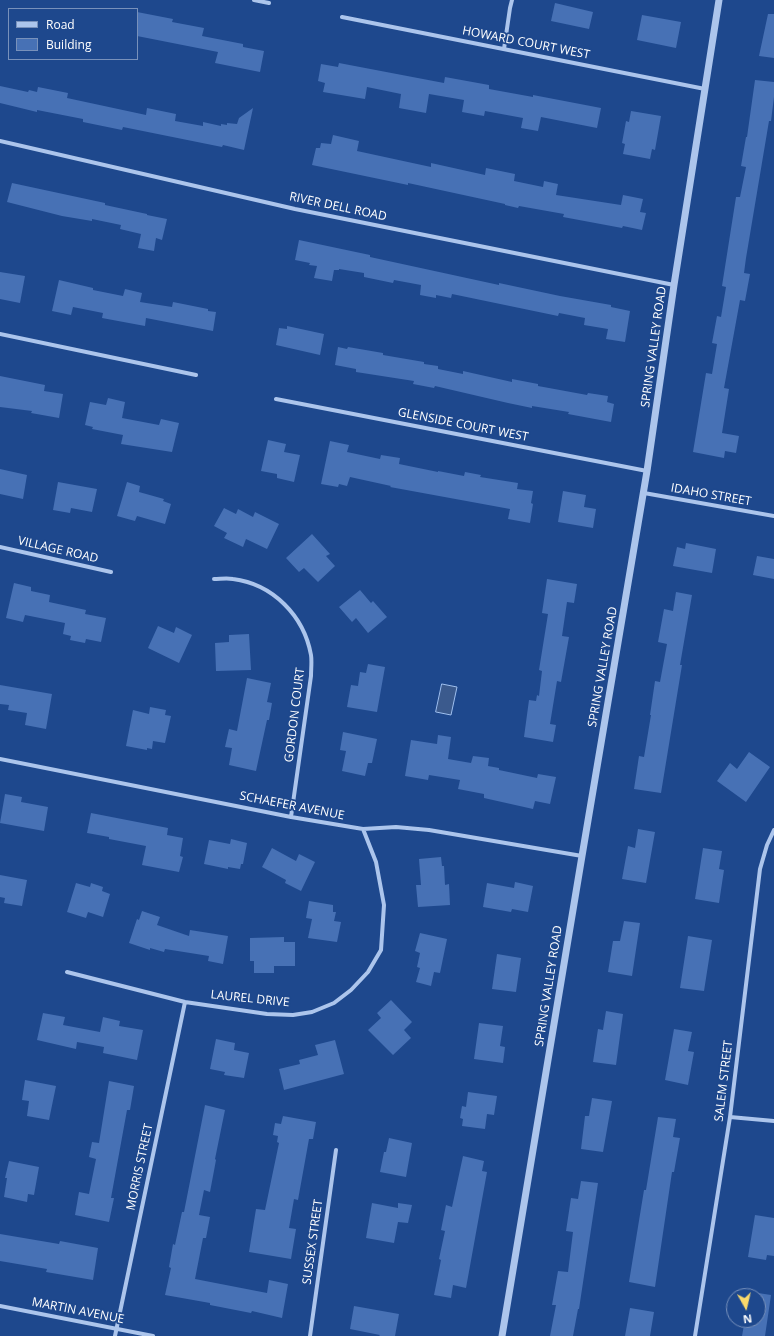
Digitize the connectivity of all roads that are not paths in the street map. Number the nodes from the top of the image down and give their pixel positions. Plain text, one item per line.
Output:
1 (254, 0) edge
2 (512, 0) edge
3 (719, 0) edge
4 (269, 3) dead end
5 (342, 17) dead end
6 (504, 49) junction
7 (705, 89) junction
8 (0, 141) edge
9 (674, 285) junction
10 (0, 334) edge
11 (196, 375) dead end
12 (276, 400) dead end
13 (647, 471) junction
14 (644, 493) junction
15 (774, 516) edge
16 (0, 547) edge
17 (111, 572) dead end
18 (214, 579) dead end
19 (0, 759) edge
20 (291, 816) junction
21 (363, 829) junction
22 (774, 830) edge
23 (582, 856) junction
24 (67, 972) dead end
25 (185, 1002) junction
26 (730, 1117) junction
27 (774, 1121) edge
28 (336, 1150) dead end
29 (0, 1306) edge
30 (117, 1328) junction
31 (115, 1336) edge
32 (153, 1336) edge
33 (310, 1336) edge
34 (502, 1336) edge
35 (695, 1336) edge

1 - 4 street
2 - 6 street
3 - 7 street, SPRING VALLEY ROAD
5 - 6 street, HOWARD COURT WEST
6 - 7 street, HOWARD COURT WEST
7 - 9 street, SPRING VALLEY ROAD
8 - 9 street, RIVER DELL ROAD
9 - 13 street, SPRING VALLEY ROAD
10 - 11 street
12 - 13 street, GLENSIDE COURT WEST
13 - 14 street, SPRING VALLEY ROAD
14 - 15 street, IDAHO STREET
14 - 23 street, SPRING VALLEY ROAD
16 - 17 street, VILLAGE ROAD
18 - 20 street, GORDON COURT
19 - 20 street, SCHAEFER AVENUE
20 - 21 street, SCHAEFER AVENUE
21 - 23 street, SCHAEFER AVENUE
21 - 25 street, LAUREL DRIVE
22 - 26 street, SALEM STREET
23 - 34 street, SPRING VALLEY ROAD
24 - 25 street, LAUREL DRIVE
25 - 30 street, MORRIS STREET
26 - 27 street
26 - 35 street, SALEM STREET
28 - 33 street, SUSSEX STREET
29 - 30 street, MARTIN AVENUE
30 - 31 street, MORRIS STREET
30 - 32 street, MARTIN AVENUE

